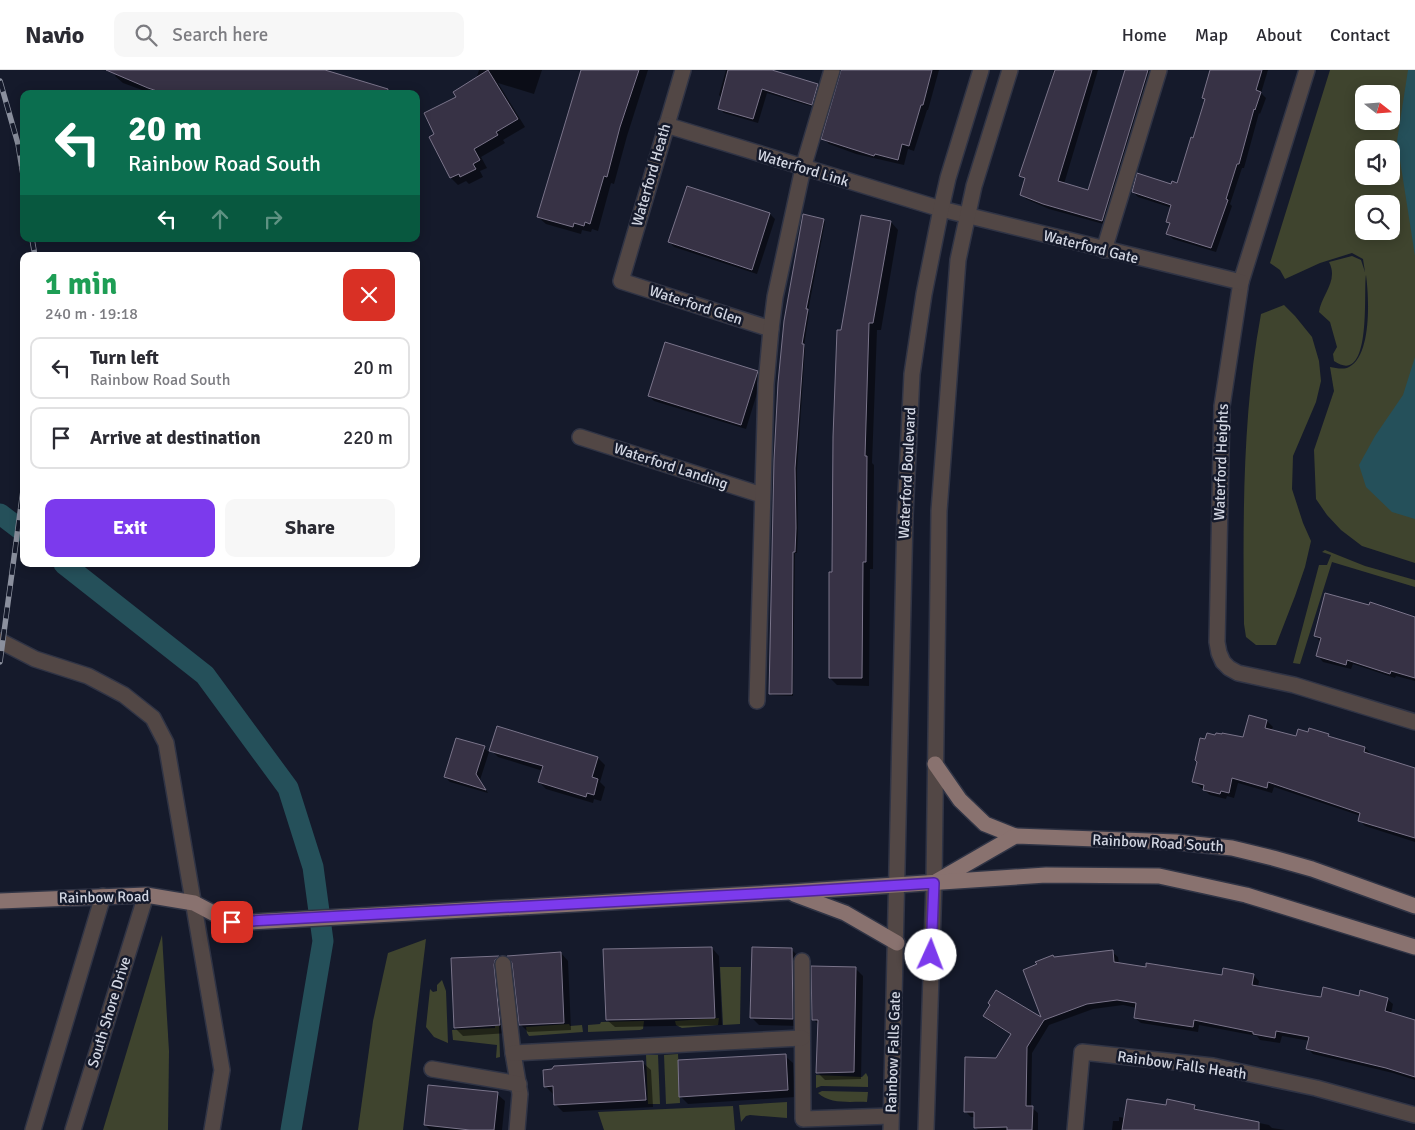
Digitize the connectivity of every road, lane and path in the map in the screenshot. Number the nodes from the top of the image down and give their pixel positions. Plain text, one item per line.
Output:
1 (683, 70) edge
2 (832, 70) edge
3 (980, 70) edge
4 (1010, 70) edge
5 (1159, 70) edge
6 (1306, 70) edge
7 (666, 126) junction
8 (803, 168) junction
9 (941, 209) junction
10 (967, 216) junction
11 (1104, 250) junction
12 (621, 281) joint
13 (1241, 282) junction
14 (771, 329) junction
15 (580, 437) dead end
16 (762, 495) junction
17 (0, 641) edge
18 (757, 700) dead end
19 (1415, 722) edge
20 (935, 764) junction
21 (1015, 836) junction
22 (934, 883) junction
23 (898, 884) junction
24 (790, 892) junction
25 (146, 894) junction
26 (103, 896) junction
27 (0, 901) edge
28 (194, 903) junction
29 (1415, 906) edge
30 (896, 944) junction
31 (1415, 947) edge
32 (802, 961) dead end
33 (503, 964) dead end
34 (802, 1038) junction
35 (513, 1054) junction
36 (432, 1069) dead end
37 (519, 1084) junction
38 (1415, 1115) edge
39 (891, 1123) edge
40 (803, 1125) edge
41 (33, 1130) edge
42 (73, 1130) edge
43 (212, 1130) edge
44 (516, 1130) edge
45 (926, 1130) edge
46 (1074, 1130) edge

1 - 7 street, Waterford Heath
2 - 8 street
3 - 9 street, Waterford Boulevard
4 - 10 street
5 - 11 street
6 - 13 street, Waterford Heights
7 - 8 street, Waterford Link
7 - 12 street, Waterford Heath
8 - 9 street, Waterford Link
8 - 14 street
9 - 10 street, Waterford Gate
9 - 23 street, Waterford Boulevard
10 - 11 street, Waterford Gate
10 - 20 street
11 - 13 street, Waterford Gate
12 - 14 street, Waterford Glen
13 - 19 street, Waterford Heights
14 - 16 street
15 - 16 street, Waterford Landing
16 - 18 street
17 - 28 street
20 - 21 main road
20 - 22 street
21 - 22 main road
21 - 29 main road, Rainbow Road South
22 - 23 main road
22 - 31 main road
22 - 45 street
23 - 24 main road
23 - 30 street, Rainbow Falls Gate
24 - 28 main road, Rainbow Road
24 - 30 main road
25 - 26 main road, Rainbow Road
25 - 28 main road, Rainbow Road
25 - 42 street, South Shore Drive
26 - 27 main road, Rainbow Road
26 - 41 street
28 - 43 street
30 - 39 street, Rainbow Falls Gate
32 - 34 street
33 - 35 street
34 - 35 street
34 - 40 street
35 - 37 street
36 - 37 street
37 - 44 street
38 - 46 street, Rainbow Falls Heath
39 - 40 street

